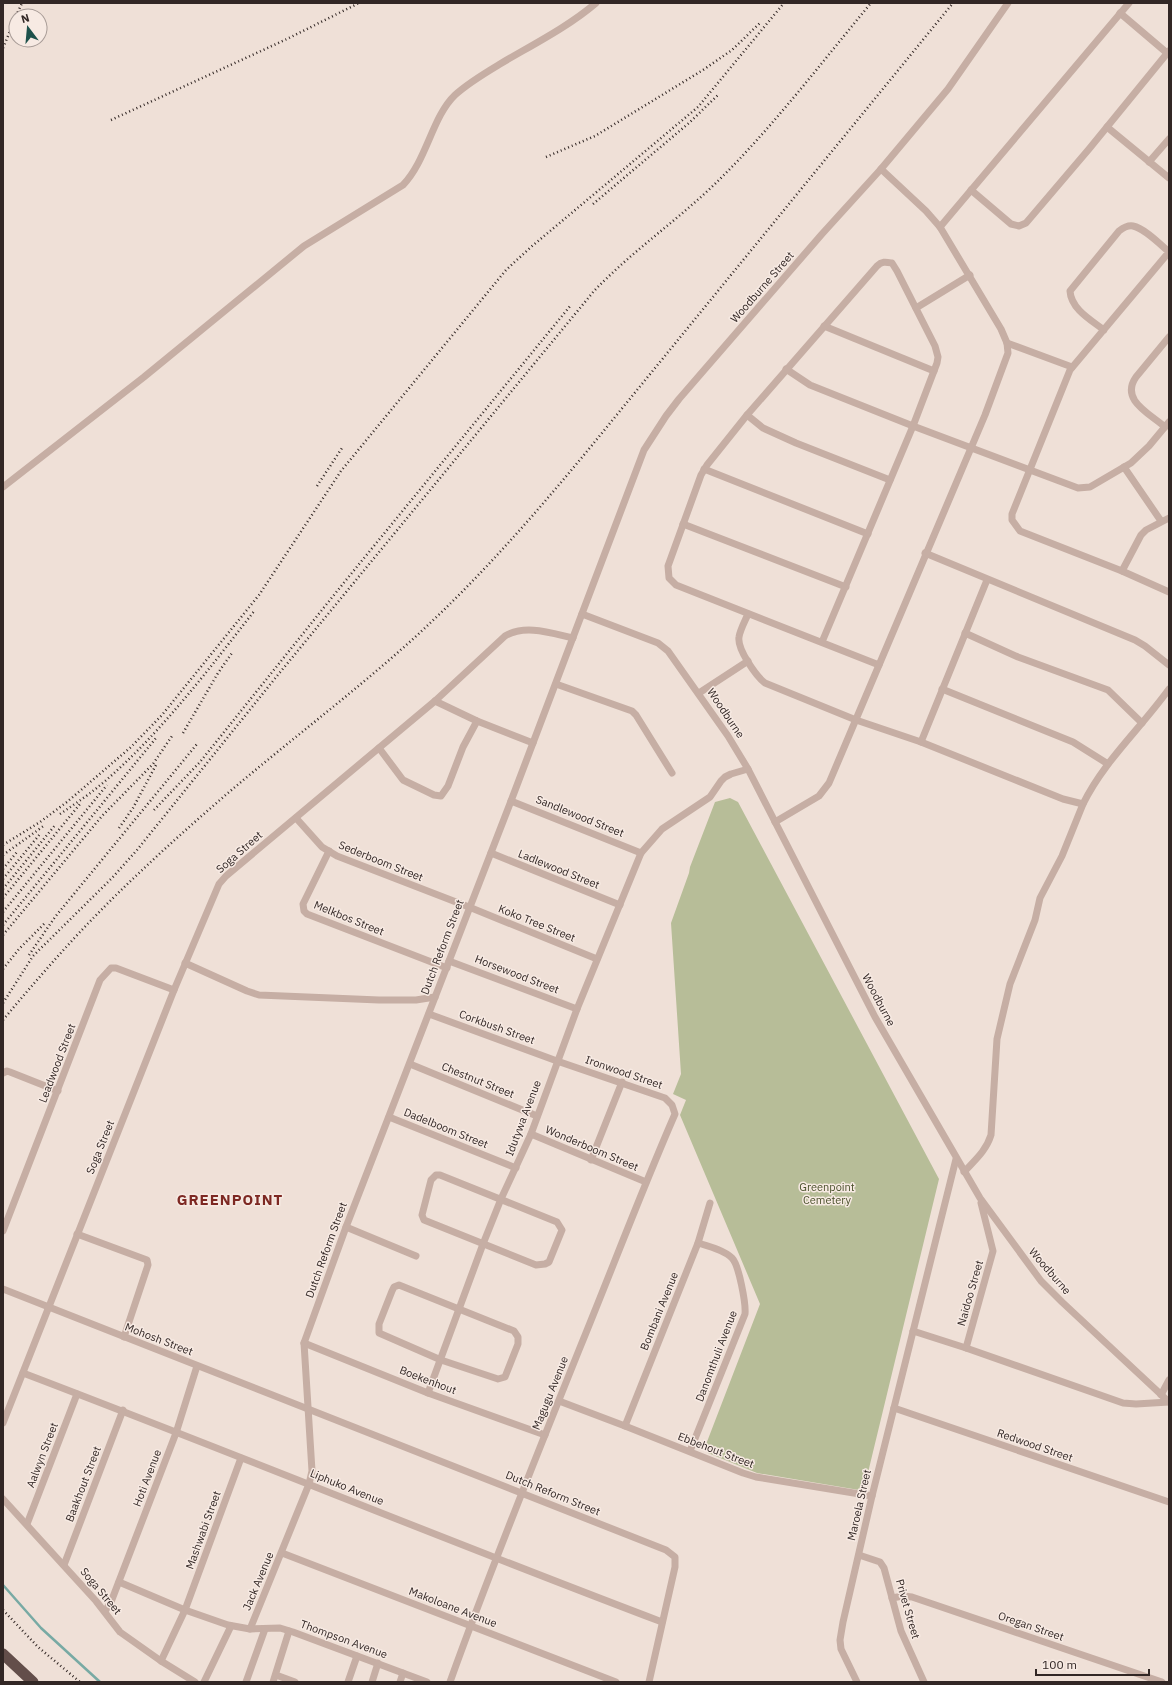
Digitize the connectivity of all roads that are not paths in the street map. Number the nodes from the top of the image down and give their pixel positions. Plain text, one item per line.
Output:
1 (596, 3) edge
2 (1008, 3) edge
3 (1129, 3) edge
4 (1120, 13) junction
5 (1168, 52) edge
6 (1107, 127) junction
7 (1169, 139) edge
8 (1149, 162) junction
9 (881, 169) junction
10 (1169, 178) edge
11 (971, 190) junction
12 (940, 227) junction
13 (970, 275) junction
14 (916, 308) junction
15 (824, 326) junction
16 (1104, 330) junction
17 (1169, 337) edge
18 (1007, 343) junction
19 (1072, 367) junction
20 (786, 369) junction
21 (934, 371) junction
22 (747, 415) junction
23 (1167, 425) edge
24 (913, 426) junction
25 (970, 448) junction
26 (1124, 467) junction
27 (704, 469) junction
28 (1031, 470) junction
29 (890, 480) junction
30 (3, 488) edge
31 (1169, 518) edge
32 (1161, 521) junction
33 (683, 524) junction
34 (868, 534) junction
35 (926, 553) junction
36 (1122, 571) junction
37 (987, 580) junction
38 (846, 587) junction
39 (1169, 592) edge
40 (582, 614) junction
41 (748, 614) junction
42 (965, 633) junction
43 (573, 638) junction
44 (822, 642) junction
45 (748, 660) junction
46 (879, 665) junction
47 (1169, 665) edge
48 (556, 684) junction
49 (942, 689) junction
50 (1169, 689) edge
51 (699, 693) junction
52 (434, 701) junction
53 (856, 720) junction
54 (478, 721) junction
55 (1142, 723) junction
56 (921, 742) junction
57 (533, 743) junction
58 (380, 748) junction
59 (1108, 764) junction
60 (748, 769) junction
61 (672, 773) dead end
62 (511, 801) junction
63 (1083, 804) junction
64 (296, 818) junction
65 (775, 822) junction
66 (329, 851) junction
67 (491, 853) junction
68 (641, 853) junction
69 (620, 905) junction
70 (469, 907) junction
71 (597, 959) junction
72 (449, 960) junction
73 (185, 962) junction
74 (447, 968) junction
75 (174, 990) junction
76 (435, 997) junction
77 (577, 1009) junction
78 (428, 1014) junction
79 (557, 1061) junction
80 (410, 1064) junction
81 (3, 1073) edge
82 (622, 1082) junction
83 (58, 1091) junction
84 (674, 1114) joint
85 (537, 1116) junction
86 (389, 1117) junction
87 (531, 1134) junction
88 (956, 1159) junction
89 (591, 1160) junction
90 (516, 1168) junction
91 (964, 1172) junction
92 (646, 1182) junction
93 (980, 1198) junction
94 (501, 1199) junction
95 (710, 1203) dead end
96 (346, 1227) junction
97 (3, 1231) edge
98 (77, 1234) junction
99 (698, 1243) junction
100 (483, 1244) junction
101 (416, 1256) dead end
102 (3, 1289) edge
103 (48, 1307) junction
104 (458, 1308) junction
105 (913, 1331) junction
106 (124, 1337) junction
107 (304, 1343) junction
108 (966, 1348) junction
109 (441, 1360) junction
110 (197, 1366) junction
111 (23, 1373) junction
112 (1169, 1380) edge
113 (428, 1393) junction
114 (77, 1394) junction
115 (1161, 1395) junction
116 (559, 1401) junction
117 (1169, 1402) edge
118 (307, 1407) junction
119 (894, 1408) junction
120 (123, 1410) junction
121 (5, 1414) edge
122 (3, 1423) edge
123 (625, 1426) junction
124 (176, 1433) junction
125 (545, 1435) junction
126 (690, 1451) junction
127 (241, 1458) junction
128 (309, 1484) junction
129 (522, 1492) junction
130 (872, 1496) junction
131 (3, 1498) edge
132 (1169, 1502) edge
133 (27, 1524) junction
134 (282, 1553) junction
135 (859, 1554) junction
136 (496, 1559) junction
137 (64, 1564) junction
138 (119, 1582) junction
139 (892, 1598) junction
140 (186, 1610) junction
141 (104, 1611) junction
142 (662, 1622) junction
143 (470, 1625) junction
144 (231, 1626) junction
145 (250, 1629) junction
146 (265, 1629) junction
147 (289, 1631) junction
148 (3, 1654) edge
149 (357, 1656) junction
150 (161, 1661) junction
151 (378, 1663) junction
152 (403, 1673) junction
153 (276, 1675) junction
154 (33, 1682) edge
155 (195, 1682) edge
156 (204, 1682) edge
157 (246, 1682) edge
158 (274, 1682) edge
159 (295, 1682) edge
160 (348, 1682) edge
161 (372, 1682) edge
162 (400, 1682) edge
163 (428, 1682) edge
164 (450, 1682) edge
165 (616, 1682) edge
166 (649, 1682) edge
167 (858, 1682) edge
168 (924, 1682) edge
169 (1162, 1682) edge

1 - 30 street
2 - 9 street, Woodburne Street
3 - 4 street
4 - 5 street
4 - 11 street
5 - 6 street
6 - 8 street
6 - 11 street
7 - 8 street
8 - 10 street
9 - 12 street
9 - 40 street, Woodburne Street
11 - 12 street
12 - 13 street
13 - 14 street
13 - 18 street
14 - 15 street
14 - 21 street
15 - 20 street
15 - 21 street
16 - 16 street
16 - 19 street
17 - 23 street
18 - 19 street
18 - 25 street
19 - 28 street
20 - 22 street
20 - 24 street
21 - 24 street
22 - 27 street
22 - 29 street
23 - 26 street
24 - 25 street
24 - 29 street
25 - 28 street
25 - 35 street
26 - 28 street
26 - 32 street
27 - 33 street
27 - 34 street
28 - 36 street
29 - 34 street
31 - 32 street
32 - 36 street
33 - 38 street
33 - 41 street
34 - 38 street
35 - 37 street
35 - 46 street
36 - 39 street
37 - 42 street
37 - 47 street
38 - 44 street
40 - 43 street, Dutch Reform Street
40 - 51 street, Woodburne
41 - 44 street
41 - 45 street
42 - 49 street
42 - 55 street
43 - 48 street, Dutch Reform Street
43 - 52 street, Soga Street
44 - 46 street
45 - 51 street
45 - 53 street
46 - 53 street
48 - 57 street, Dutch Reform Street
48 - 61 street
49 - 56 street
49 - 59 street
50 - 55 street
51 - 60 street, Woodburne
52 - 54 street
52 - 58 street, Soga Street
53 - 56 street
53 - 65 street
54 - 57 street
54 - 58 street
55 - 59 street
56 - 63 street
57 - 62 street, Dutch Reform Street
58 - 64 street, Soga Street
59 - 63 street
60 - 65 street, Woodburne
60 - 68 street, Idutywa Avenue
62 - 67 street, Dutch Reform Street
62 - 68 street, Sandlewood Street
63 - 91 street
64 - 66 street, Sederboom Street
64 - 73 street, Soga Street
65 - 88 street, Woodburne
66 - 70 street, Sederboom Street
66 - 74 street, Melkbos Street
67 - 69 street, Ladlewood Street
67 - 70 street, Dutch Reform Street
68 - 69 street, Idutywa Avenue
69 - 71 street, Idutywa Avenue
70 - 71 street, Koko Tree Street
70 - 72 street, Dutch Reform Street
71 - 77 street, Idutywa Avenue
72 - 74 street, Dutch Reform Street
72 - 77 street, Horsewood Street
73 - 75 street, Soga Street
73 - 76 street
74 - 76 street, Dutch Reform Street
75 - 83 street, Leadwood Street
75 - 98 street, Soga Street
76 - 78 street, Dutch Reform Street
77 - 79 street, Idutywa Avenue
78 - 79 street, Corkbush Street
78 - 80 street, Dutch Reform Street
79 - 82 street, Ironwood Street
79 - 85 street, Idutywa Avenue
80 - 85 street, Chestnut Street
80 - 86 street, Dutch Reform Street
81 - 83 street
82 - 84 street, Ironwood Street
82 - 89 street
83 - 97 street, Leadwood Street
84 - 92 street, Magugu Avenue
85 - 87 street, Idutywa Avenue
86 - 90 street, Dadelboom Street
86 - 96 street, Dutch Reform Street
87 - 89 street, Wonderboom Street
87 - 90 street, Idutywa Avenue
88 - 91 street, Woodburne
88 - 105 street, Maroela Street
89 - 92 street, Wonderboom Street
90 - 94 street, Idutywa Avenue
91 - 93 street, Woodburne
92 - 116 street, Magugu Avenue
93 - 108 street, Naidoo Street
93 - 115 street, Woodburne
94 - 100 street, Idutywa Avenue
94 - 100 street
94 - 100 street
95 - 99 street, Bombani Avenue
96 - 101 street
96 - 107 street, Dutch Reform Street
98 - 103 street, Soga Street
98 - 106 street
99 - 123 street, Bombani Avenue
99 - 126 street, Danomthuli Avenue
100 - 104 street, Idutywa Avenue
102 - 103 street, Mohosh Street
103 - 106 street, Mohosh Street
103 - 111 street, Soga Street
104 - 109 street, Idutywa Avenue
104 - 109 street
104 - 109 street
105 - 108 street
105 - 119 street, Maroela Street
106 - 110 street, Mohosh Street
107 - 113 street, Boekenhout
107 - 118 street, Dutch Reform Street
108 - 117 street
109 - 113 street, Idutywa Avenue
110 - 118 street, Mohosh Street
110 - 124 street, Hoti Avenue
111 - 114 street, Liphuko Avenue
111 - 121 street, Soga Street
112 - 115 street
113 - 125 street, Boekenhout
114 - 120 street, Liphuko Avenue
114 - 133 street, Aalwyn Street
115 - 117 street, Woodburne
116 - 123 street, Ebbehout Street
116 - 125 street, Magugu Avenue
118 - 128 street, Jack Avenue
118 - 129 street, Dutch Reform Street
119 - 130 street, Maroela Street
119 - 132 street, Redwood Street
120 - 124 street, Liphuko Avenue
120 - 137 street, Baakhout Street
121 - 122 street, Soga Street
123 - 126 street, Ebbehout Street
124 - 127 street, Liphuko Avenue
124 - 138 street, Hoti Avenue
125 - 129 street, Magugu Avenue
126 - 130 street, Ebbehout Street
127 - 128 street, Liphuko Avenue
127 - 140 street, Mashwabi Street
128 - 134 street, Jack Avenue
128 - 136 street, Liphuko Avenue
129 - 136 street, Magugu Avenue
129 - 142 street, Dutch Reform Street
130 - 135 street, Maroela Street
131 - 133 street, Soga Street
133 - 137 street, Soga Street
134 - 143 street, Makoloane Avenue
134 - 145 street, Jack Avenue
135 - 139 street, Privet Street
135 - 167 street, Maroela Street
136 - 142 street, Liphuko Avenue
136 - 143 street, Magugu Avenue
137 - 141 street, Soga Street
138 - 140 street
138 - 141 street, Hoti Avenue
139 - 168 street, Privet Street
139 - 169 street, Oregan Street
140 - 144 street
140 - 150 street, Mashwabi Street
141 - 150 street, Soga Street
142 - 166 street, Dutch Reform Street
143 - 164 street, Magugu Avenue
143 - 165 street, Makoloane Avenue
144 - 145 street
144 - 156 street
145 - 146 street, Thompson Avenue
146 - 147 street, Thompson Avenue
146 - 157 street
147 - 149 street, Thompson Avenue
147 - 153 street
148 - 154 highway
149 - 151 street, Thompson Avenue
149 - 160 street
150 - 155 street, Soga Street
151 - 152 street, Thompson Avenue
151 - 161 street
152 - 162 street
152 - 163 street, Thompson Avenue
153 - 158 street
153 - 159 street

